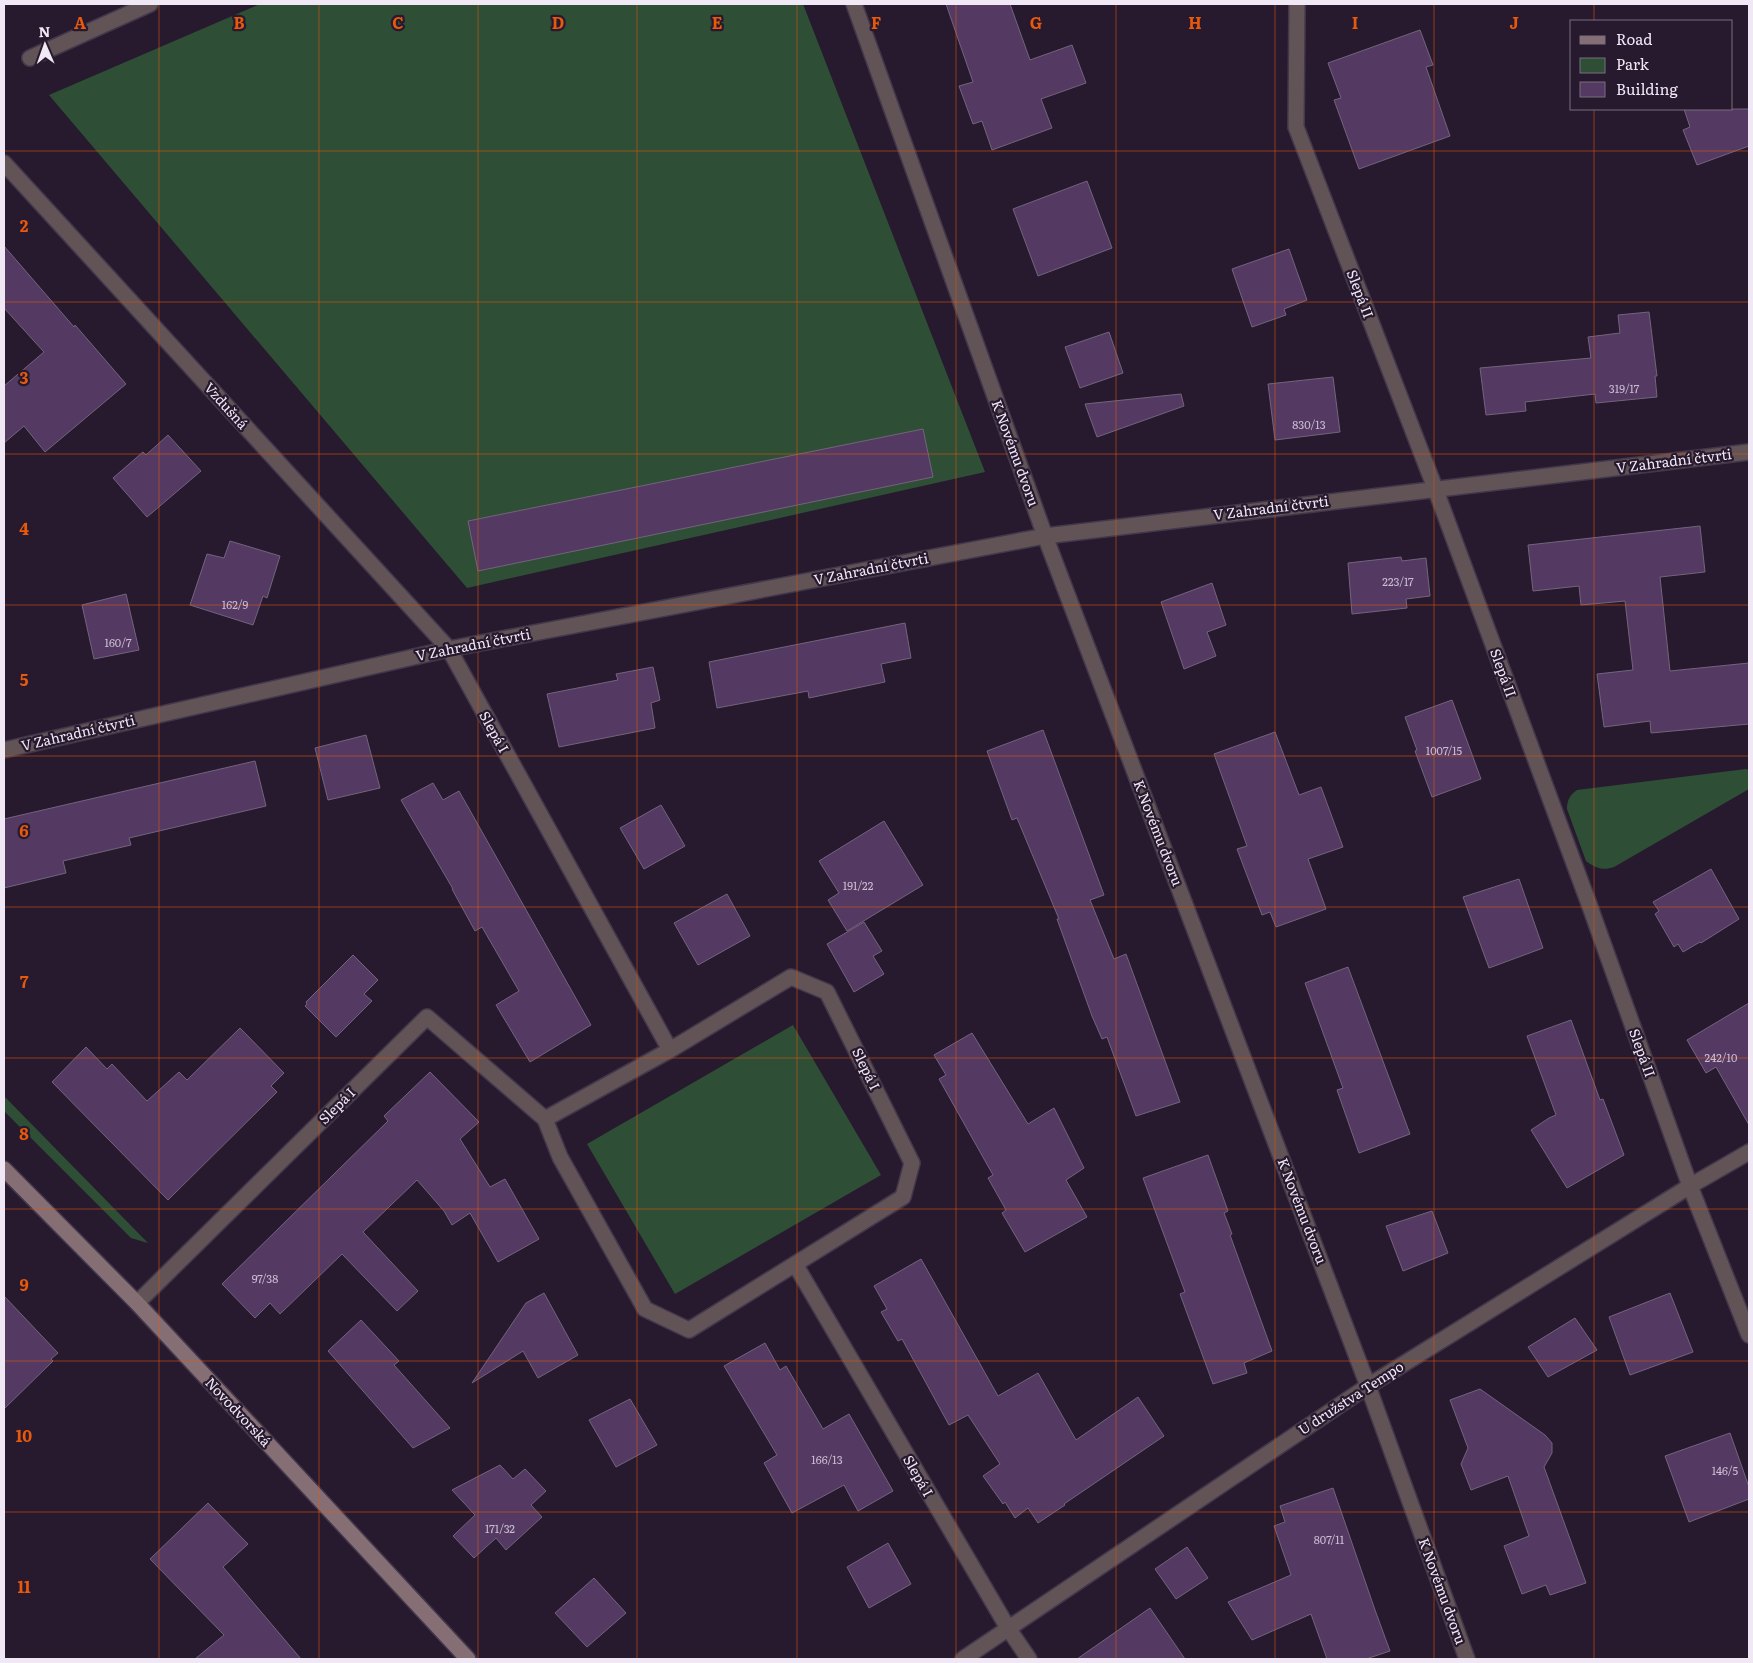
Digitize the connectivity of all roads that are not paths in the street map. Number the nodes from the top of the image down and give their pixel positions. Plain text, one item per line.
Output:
1 (150, 4) edge
2 (854, 4) edge
3 (1297, 4) edge
4 (30, 58) dead end
5 (4, 163) edge
6 (1749, 452) edge
7 (1435, 488) junction
8 (1045, 536) junction
9 (449, 649) junction
10 (4, 750) edge
11 (670, 1050) junction
12 (545, 1119) junction
13 (1749, 1152) edge
14 (4, 1169) edge
15 (1690, 1186) junction
16 (795, 1264) junction
17 (137, 1303) junction
18 (1749, 1335) edge
19 (1368, 1386) junction
20 (1008, 1628) junction
21 (468, 1659) edge
22 (963, 1659) edge
23 (1029, 1659) edge
24 (1467, 1659) edge

1 - 4 street
2 - 8 street, K Novému dvoru
3 - 7 street, Slepá II
5 - 9 street, Vzdušná
6 - 7 street, V Zahradní čtvrti
7 - 8 street, V Zahradní čtvrti
7 - 15 street, Slepá II
8 - 9 street, V Zahradní čtvrti
8 - 19 street, K Novému dvoru
9 - 10 street, V Zahradní čtvrti
9 - 11 street, Slepá I
11 - 12 street, Slepá I
11 - 16 street, Slepá I
12 - 16 street, Slepá I
12 - 17 street, Slepá I
13 - 15 street, U družstva Tempo
14 - 17 main road, Novodvorská
15 - 18 street, Slepá II
15 - 19 street, U družstva Tempo
16 - 20 street, Slepá I
17 - 21 main road, Novodvorská
19 - 20 street, U družstva Tempo
19 - 24 street, K Novému dvoru
20 - 22 street, U družstva Tempo
20 - 23 street, Slepá I

